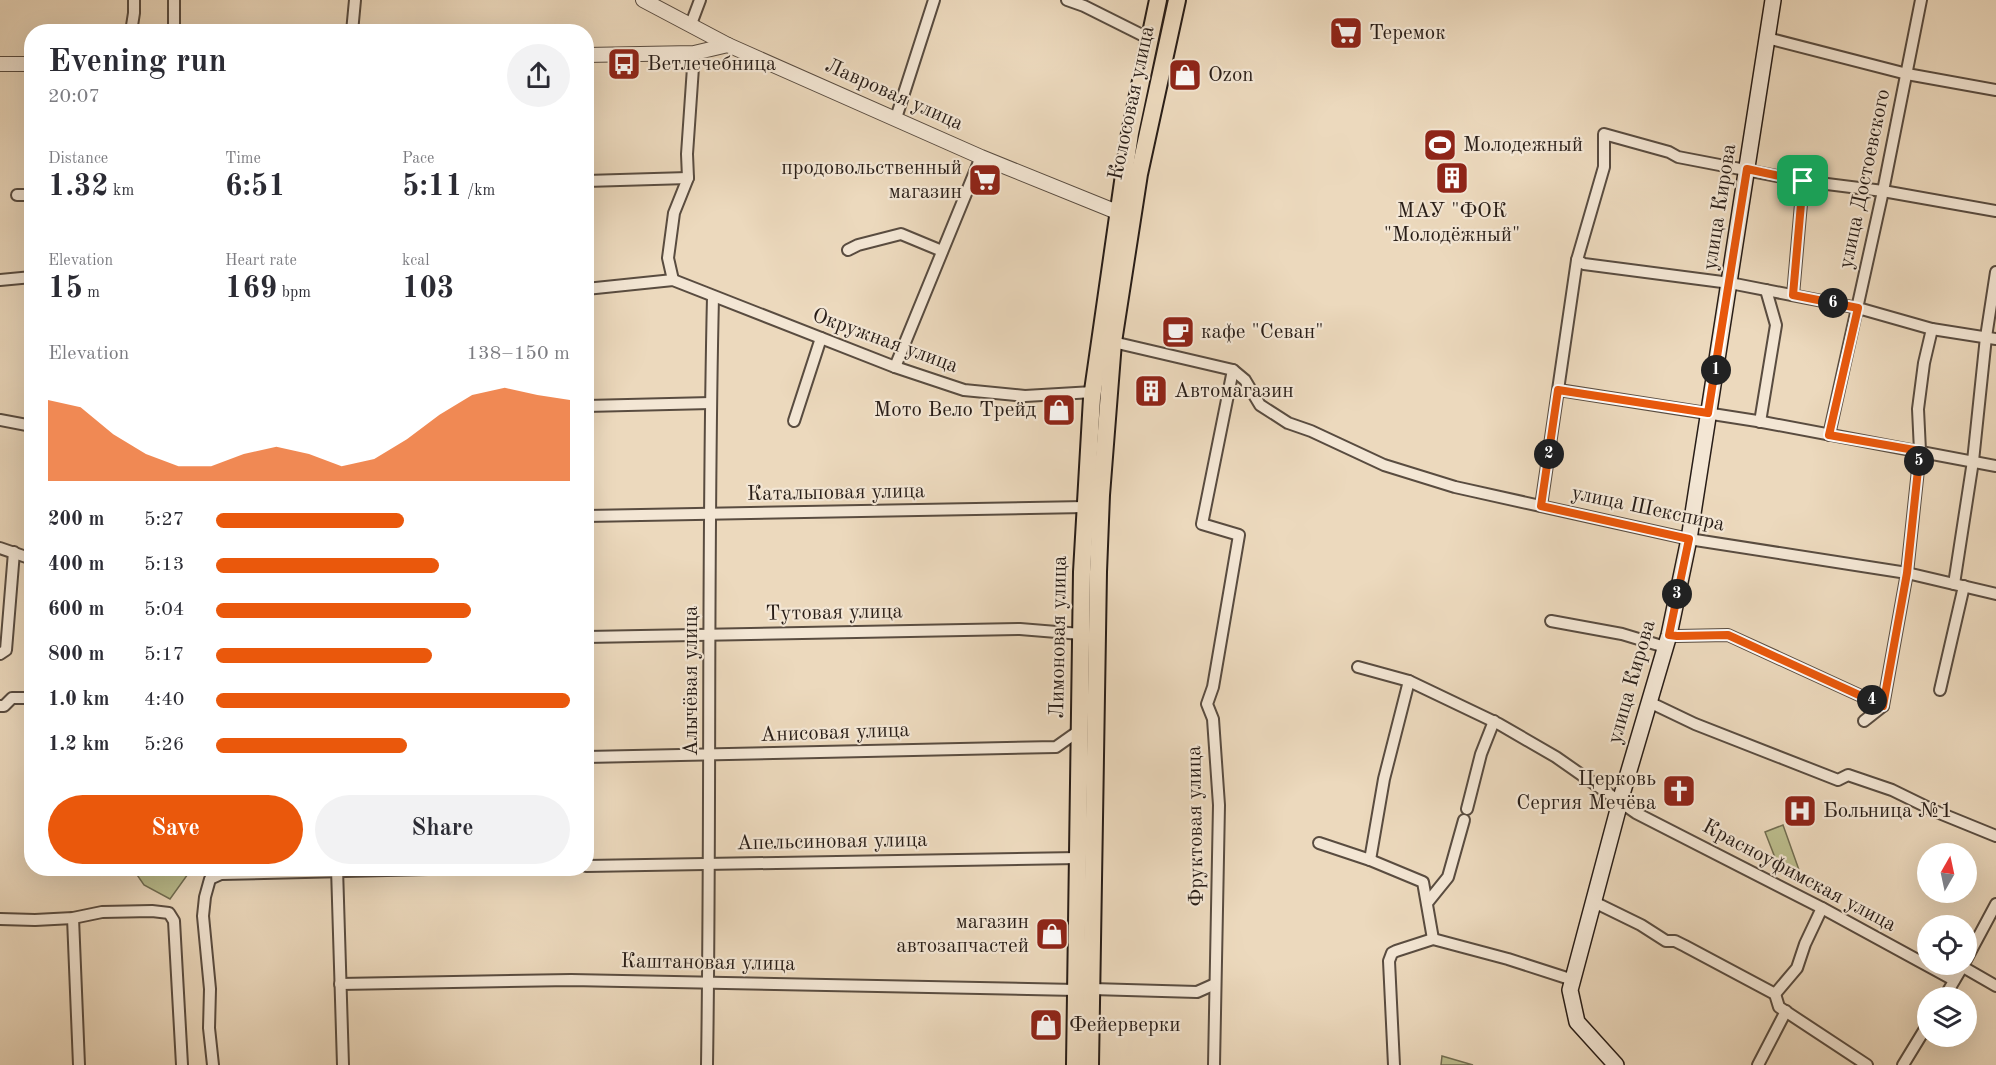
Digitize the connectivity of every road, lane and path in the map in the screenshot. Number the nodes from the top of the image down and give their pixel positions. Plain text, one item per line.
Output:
1 (134, 0) edge
2 (174, 0) edge
3 (354, 0) edge
4 (643, 0) edge
5 (700, 0) edge
6 (934, 0) edge
7 (1067, 0) edge
8 (1158, 0) edge
9 (1177, 0) edge
10 (1773, 0) edge
11 (1921, 0) edge
12 (132, 24) edge
13 (174, 24) edge
14 (352, 24) edge
15 (691, 24) junction
16 (1767, 38) junction
17 (1150, 39) junction
18 (728, 45) junction
19 (694, 54) junction
20 (594, 55) edge
21 (0, 64) edge
22 (24, 64) edge
23 (1907, 74) junction
24 (1996, 90) edge
25 (896, 118) junction
26 (981, 156) junction
27 (1747, 169) junction
28 (688, 178) junction
29 (594, 181) edge
30 (1803, 181) junction
31 (1883, 191) junction
32 (17, 195) dead end
33 (24, 195) edge
34 (1996, 211) edge
35 (1125, 213) junction
36 (848, 250) dead end
37 (942, 251) junction
38 (1577, 260) junction
39 (1996, 272) edge
40 (24, 278) edge
41 (0, 280) edge
42 (673, 280) junction
43 (1730, 283) junction
44 (594, 288) edge
45 (1766, 290) junction
46 (1793, 295) junction
47 (713, 297) junction
48 (1858, 308) junction
49 (1932, 329) junction
50 (821, 338) junction
51 (1991, 338) edge
52 (1113, 342) junction
53 (895, 367) junction
54 (1233, 370) junction
55 (1558, 390) junction
56 (1093, 392) junction
57 (711, 403) junction
58 (594, 406) edge
59 (1708, 413) junction
60 (0, 420) edge
61 (794, 421) dead end
62 (1760, 422) junction
63 (24, 424) edge
64 (1829, 435) junction
65 (1920, 451) junction
66 (1973, 461) junction
67 (1996, 466) edge
68 (1541, 506) junction
69 (1085, 507) junction
70 (711, 515) junction
71 (594, 516) edge
72 (1689, 539) junction
73 (0, 548) edge
74 (14, 552) junction
75 (24, 556) edge
76 (1907, 573) junction
77 (1959, 585) junction
78 (1996, 594) edge
79 (1551, 621) dead end
80 (1081, 634) junction
81 (711, 636) junction
82 (594, 637) edge
83 (1667, 641) junction
84 (0, 654) edge
85 (1358, 667) dead end
86 (1409, 681) junction
87 (1940, 690) dead end
88 (24, 698) edge
89 (1649, 702) junction
90 (0, 706) edge
91 (1883, 706) junction
92 (1494, 721) junction
93 (1864, 721) dead end
94 (1080, 730) junction
95 (710, 756) junction
96 (594, 758) edge
97 (1620, 803) junction
98 (1996, 836) edge
99 (1319, 843) dead end
100 (1078, 858) junction
101 (1370, 860) junction
102 (710, 863) junction
103 (594, 866) edge
104 (217, 876) edge
105 (337, 876) edge
106 (1594, 902) junction
107 (1427, 903) junction
108 (1996, 904) edge
109 (1822, 908) junction
110 (73, 918) junction
111 (0, 919) edge
112 (1433, 939) junction
113 (1977, 940) edge
114 (1977, 973) edge
115 (1957, 975) edge
116 (1573, 980) junction
117 (1954, 980) junction
118 (708, 983) junction
119 (340, 984) junction
120 (1215, 984) junction
121 (1996, 986) edge
122 (1950, 987) edge
123 (1084, 989) junction
124 (1775, 994) junction
125 (1786, 1011) junction
126 (1917, 1042) edge
127 (79, 1065) edge
128 (182, 1065) edge
129 (213, 1065) edge
130 (343, 1065) edge
131 (707, 1065) edge
132 (1075, 1065) edge
133 (1090, 1065) edge
134 (1214, 1065) edge
135 (1394, 1065) edge
136 (1616, 1065) edge
137 (1758, 1065) edge
138 (1867, 1065) edge
139 (1903, 1065) edge

1 - 12 street
2 - 13 street
3 - 14 street
4 - 15 street, Лавровая улица
5 - 15 street
6 - 25 street
7 - 17 street
8 - 17 highway, Колосовая улица
9 - 35 highway, Колосовая улица
10 - 16 main road, улица Кирова
11 - 23 street, улица Достоевского
15 - 18 street, Лавровая улица
16 - 23 street
16 - 27 main road, улица Кирова
17 - 35 highway, Колосовая улица
18 - 19 street
18 - 25 street, Лавровая улица
19 - 20 street
19 - 28 street
21 - 22 street
23 - 24 street
23 - 31 street, улица Достоевского
25 - 26 street, Лавровая улица
26 - 35 street, Лавровая улица
26 - 37 street
27 - 30 street
27 - 38 street
27 - 43 main road, улица Кирова
28 - 29 street
28 - 42 street
30 - 31 street
30 - 46 street
31 - 34 street
31 - 48 street, улица Достоевского
32 - 33 street
35 - 52 highway, Лимоновая улица
35 - 56 highway, Лимоновая улица
36 - 37 street
37 - 53 street
38 - 43 street
38 - 55 street
39 - 51 street
40 - 41 street
42 - 44 street
42 - 47 street, Окружная улица
43 - 45 street
43 - 59 main road, улица Кирова
45 - 46 street
45 - 62 street
46 - 48 street
47 - 50 street, Окружная улица
47 - 57 street, Алычёвая улица
48 - 49 street
48 - 64 street, улица Достоевского
49 - 51 street
49 - 65 street
50 - 53 street, Окружная улица
50 - 61 street
51 - 66 street
52 - 54 street
52 - 123 highway, Лимоновая улица
53 - 56 street, Окружная улица
54 - 68 street, улица Шекспира
54 - 120 street, Фруктовая улица
55 - 59 street
55 - 68 street
56 - 69 highway, Лимоновая улица
57 - 58 street
57 - 70 street, Алычёвая улица
59 - 62 street
59 - 72 main road, улица Кирова
60 - 63 street
62 - 64 street
64 - 65 street
65 - 66 street
65 - 76 street
66 - 67 street
66 - 77 street
68 - 72 street, улица Шекспира
69 - 70 street, Катальповая улица
69 - 80 highway, Лимоновая улица
70 - 71 street, Катальповая улица
70 - 81 street, Алычёвая улица
72 - 76 street, улица Шекспира
72 - 83 main road, улица Кирова
73 - 74 street
74 - 75 street
74 - 84 street
76 - 77 street, улица Шекспира
76 - 91 street
77 - 78 street, улица Шекспира
77 - 87 street
79 - 83 street
80 - 81 street, Тутовая улица
80 - 94 highway, Лимоновая улица
81 - 82 street, Тутовая улица
81 - 95 street, Алычёвая улица
83 - 89 main road, улица Кирова
83 - 91 street
85 - 86 street, Красноуфимская улица
86 - 92 street, Красноуфимская улица
86 - 101 street
88 - 90 street
89 - 97 main road, улица Кирова
89 - 98 street
91 - 93 street
92 - 97 street, Красноуфимская улица
92 - 107 street
94 - 95 street, Анисовая улица
94 - 100 highway, Лимоновая улица
95 - 96 street, Анисовая улица
95 - 102 street, Алычёвая улица
97 - 106 main road, улица Кирова
97 - 109 street, Красноуфимская улица
99 - 101 street
100 - 102 street, Апельсиновая улица
100 - 123 highway, Лимоновая улица
101 - 107 street
102 - 103 street, Апельсиновая улица
102 - 118 street, Алычёвая улица
104 - 129 street
105 - 119 street
106 - 116 main road, улица Кирова
106 - 124 street
107 - 112 street
108 - 113 street
109 - 117 street, Красноуфимская улица
109 - 124 street
110 - 111 street
110 - 127 street
110 - 128 street
112 - 116 street
112 - 135 street
114 - 121 street
115 - 117 street
116 - 136 main road, улица Кирова
117 - 122 street
118 - 119 street, Каштановая улица
118 - 123 street, Каштановая улица
118 - 131 street, Алычёвая улица
119 - 130 street
120 - 123 street, Каштановая улица
120 - 134 street, Фруктовая улица
123 - 132 highway, Лимоновая улица
123 - 133 highway, Лимоновая улица
124 - 125 street
125 - 137 street
125 - 138 street
126 - 139 street

